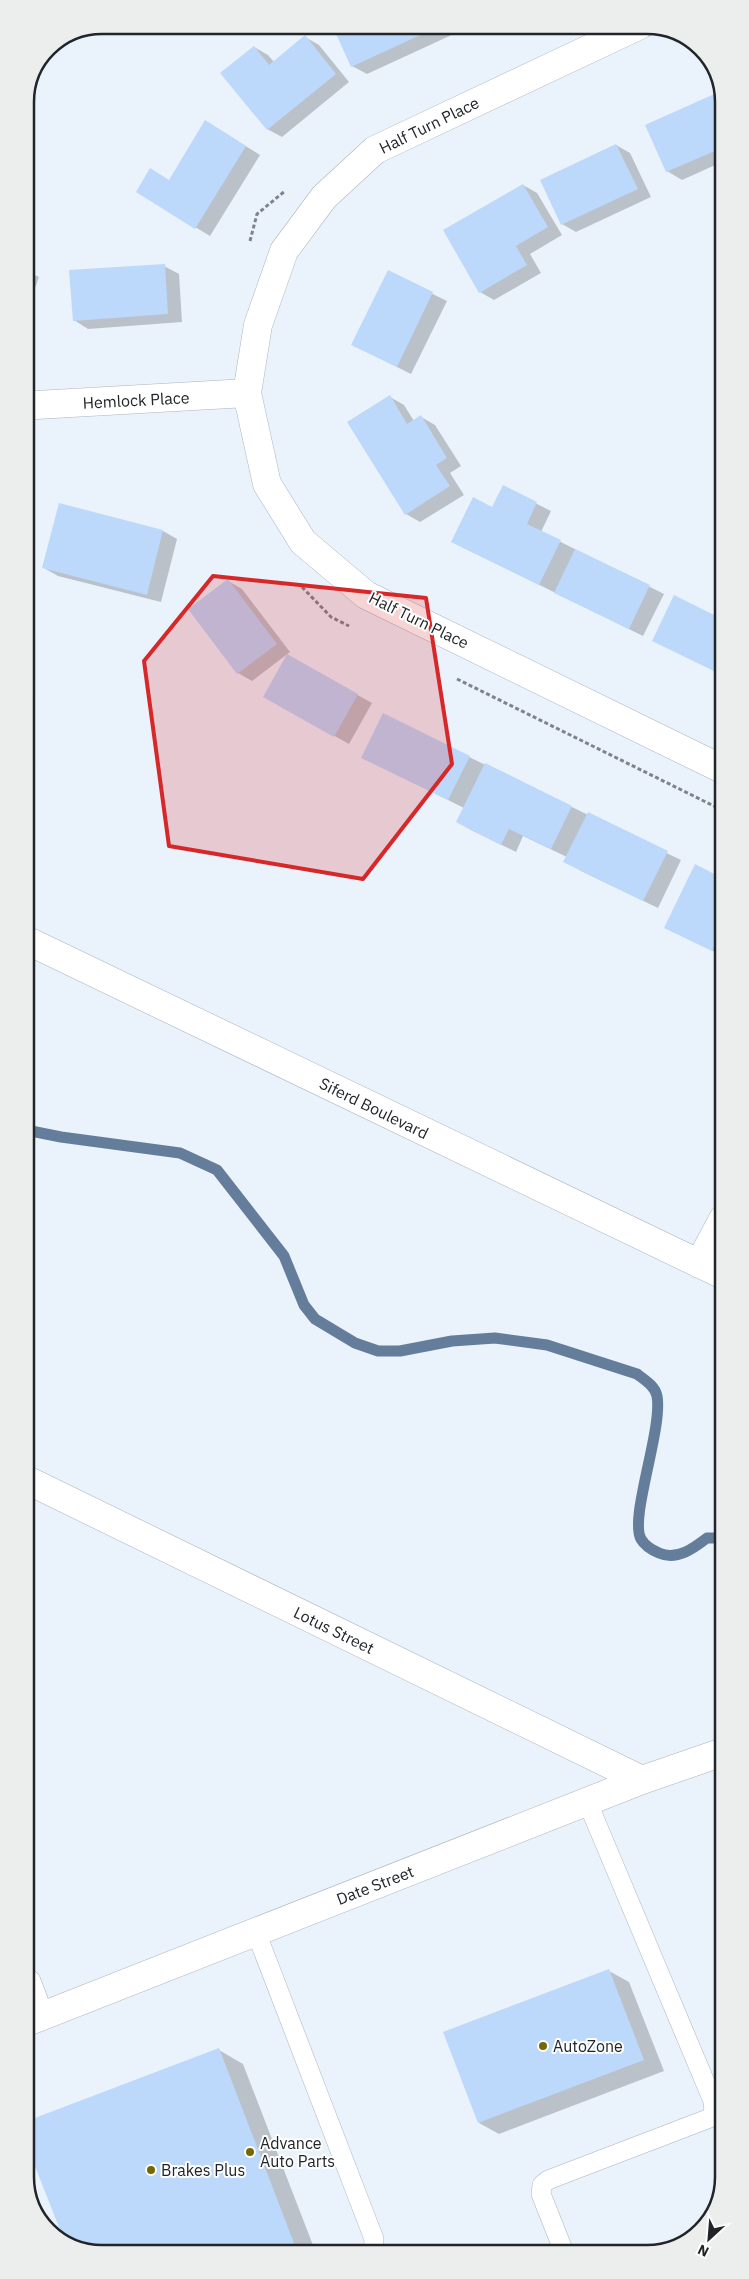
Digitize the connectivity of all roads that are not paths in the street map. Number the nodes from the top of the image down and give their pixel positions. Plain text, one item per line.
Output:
1 (621, 34) edge
2 (248, 394) junction
3 (34, 405) edge
4 (715, 765) edge
5 (34, 944) edge
6 (715, 1252) edge
7 (711, 1269) edge
8 (34, 1483) edge
9 (715, 1755) edge
10 (642, 1780) junction
11 (587, 1801) junction
12 (256, 1932) junction
13 (34, 2020) edge
14 (374, 2245) edge
15 (561, 2245) edge

1 - 2 street, Half Turn Place
2 - 3 street, Hemlock Place
2 - 4 street, Half Turn Place
5 - 7 street, Siferd Boulevard
6 - 7 street
8 - 10 street, Lotus Street
9 - 10 street, Date Street
10 - 11 street, Date Street
11 - 12 street, Date Street
11 - 15 lane
12 - 13 street, Date Street
12 - 14 lane

